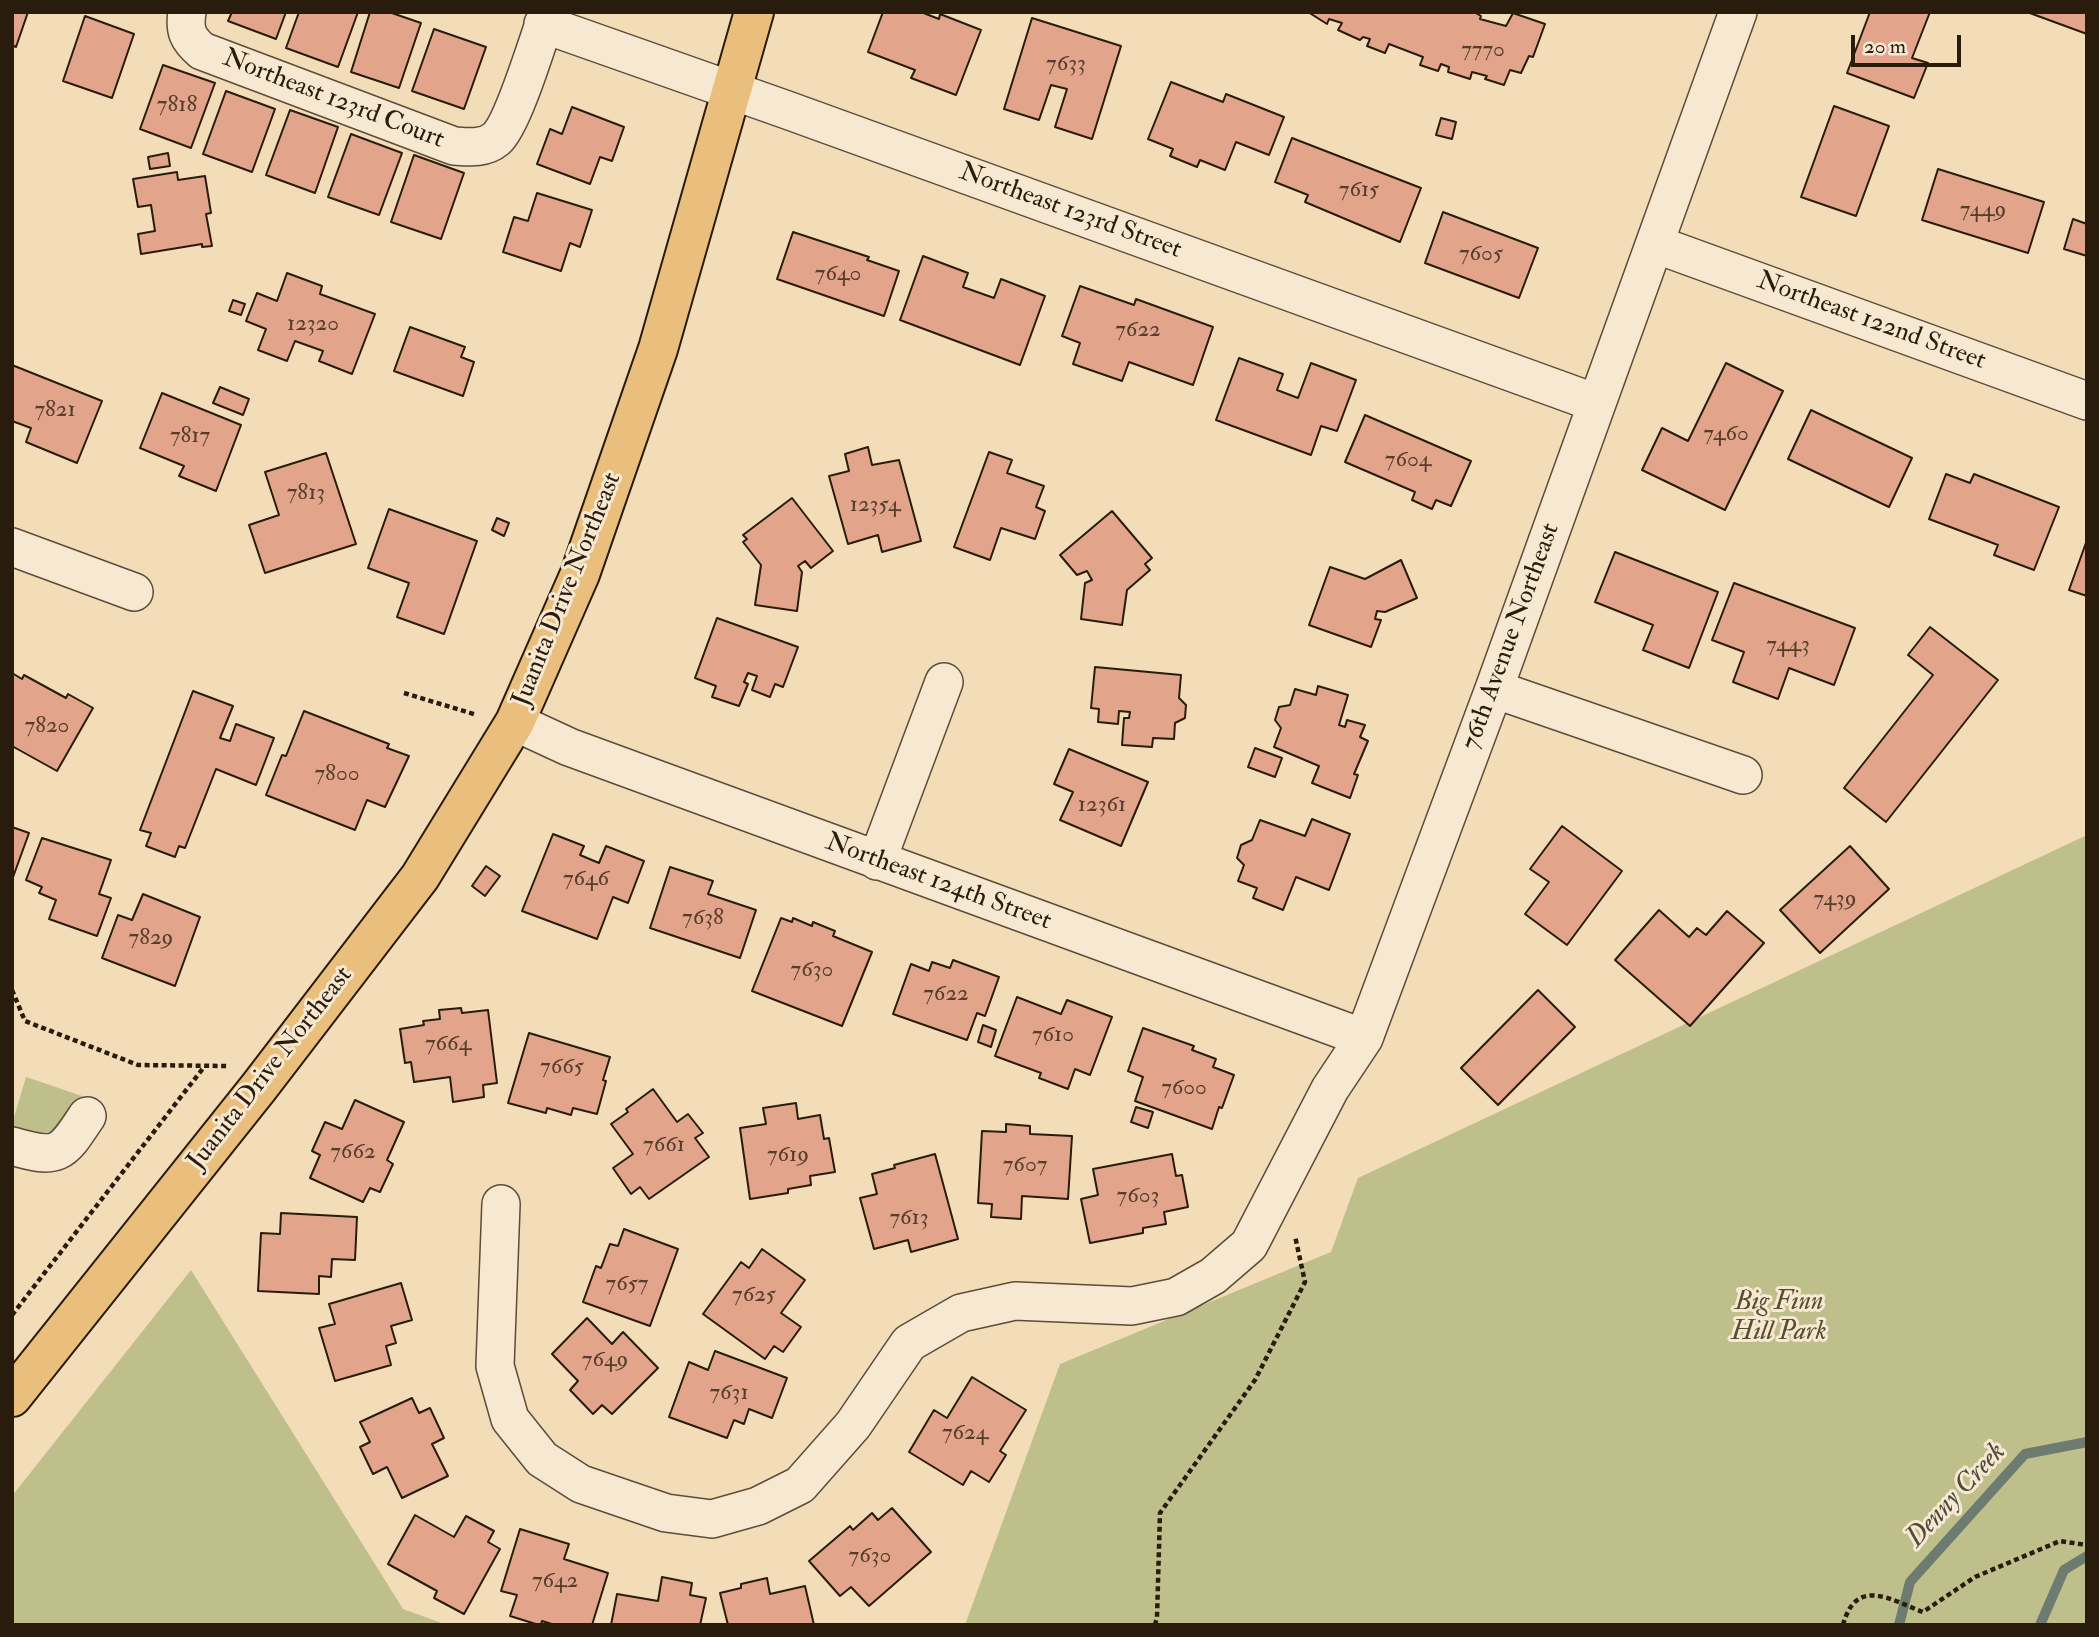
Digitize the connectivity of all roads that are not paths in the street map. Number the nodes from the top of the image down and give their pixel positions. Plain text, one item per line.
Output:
1 (754, 12) edge
2 (1738, 12) edge
3 (546, 18) edge
4 (187, 22) edge
5 (732, 90) junction
6 (1655, 244) junction
7 (2087, 401) edge
8 (1596, 403) junction
9 (12, 547) edge
10 (134, 592) dead end
11 (944, 682) dead end
12 (1494, 689) junction
13 (515, 722) junction
14 (1743, 775) dead end
15 (877, 861) junction
16 (1364, 1038) junction
17 (87, 1116) dead end
18 (12, 1146) edge
19 (501, 1204) dead end
20 (12, 1397) edge

1 - 5 main road, Juanita Drive Northeast
2 - 6 street, 76th Avenue Northeast
3 - 4 street, Northeast 123rd Court
3 - 5 street, Northeast 123rd Street
5 - 8 street, Northeast 123rd Street
5 - 13 main road, Juanita Drive Northeast
6 - 7 street, Northeast 122nd Street
6 - 8 street, 76th Avenue Northeast
8 - 12 street, 76th Avenue Northeast
9 - 10 street
11 - 15 street
12 - 14 street
12 - 16 street, 76th Avenue Northeast
13 - 15 street, Northeast 124th Street
13 - 20 main road, Juanita Drive Northeast
15 - 16 street, Northeast 124th Street
16 - 19 street, 76th Avenue Northeast
17 - 18 street

